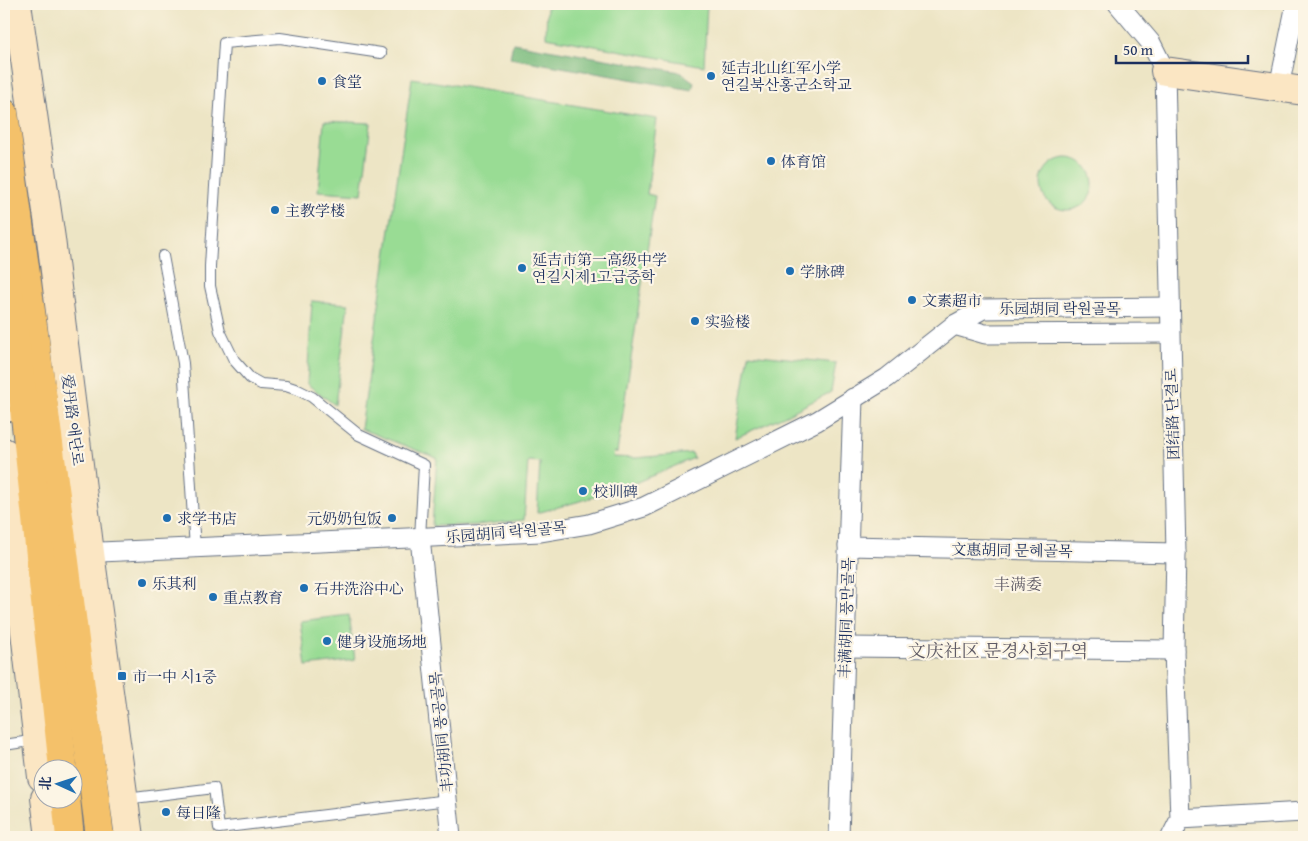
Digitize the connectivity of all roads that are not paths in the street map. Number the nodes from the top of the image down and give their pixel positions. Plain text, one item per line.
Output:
1 (16, 4) edge
2 (1296, 4) edge
3 (1123, 7) edge
4 (381, 53) dead end
5 (1165, 71) junction
6 (1292, 89) edge
7 (4, 114) edge
8 (4, 255) edge
9 (163, 256) dead end
10 (1170, 307) junction
11 (954, 325) junction
12 (1170, 333) junction
13 (852, 398) junction
14 (14, 407) edge
15 (4, 452) edge
16 (420, 538) junction
17 (848, 546) junction
18 (195, 549) junction
19 (77, 553) junction
20 (1176, 553) junction
21 (845, 647) junction
22 (1174, 650) junction
23 (38, 740) junction
24 (4, 745) edge
25 (40, 758) edge
26 (62, 758) edge
27 (125, 799) junction
28 (448, 800) junction
29 (46, 808) edge
30 (67, 808) edge
31 (1304, 812) edge
32 (1180, 819) junction
33 (50, 837) edge
34 (70, 837) edge
35 (100, 837) edge
36 (129, 837) edge
37 (451, 837) edge
38 (839, 837) edge
39 (1171, 837) edge

1 - 19 street, 爱丹路 애단로
2 - 6 street
3 - 5 street, 团结路 단결로
4 - 16 lane
5 - 6 street
5 - 10 street, 团结路 단결로
7 - 19 main road, 爱丹路 애단로
8 - 14 main road
9 - 18 lane
10 - 11 street, 乐园胡同 락원골목
10 - 12 street, 团结路 단결로
11 - 12 street, 乐园胡同 락원골목
11 - 13 street, 乐园胡同 락원골목
12 - 20 street, 团结路 단결로
13 - 16 street, 乐园胡同 락원골목
13 - 17 street, 丰满胡同 풍만골목
14 - 26 main road
15 - 23 street
16 - 18 street, 乐园胡同 락원골목
16 - 28 street, 丰功胡同 풍공골목
17 - 20 street, 文惠胡同 문혜골목
17 - 21 street, 丰满胡同 풍만골목
18 - 19 street, 乐园胡同 락원골목
19 - 27 street, 爱丹路 애단로
19 - 35 main road, 爱丹路 애단로
20 - 22 street, 团结路 단결로
21 - 22 street
21 - 38 street, 丰满胡同 풍만골목
22 - 32 street, 团结路 단결로
23 - 24 lane
23 - 25 street
27 - 28 lane
27 - 36 street, 爱丹路 애단로
28 - 37 street, 丰功胡同 풍공골목
29 - 33 street
30 - 34 main road
31 - 32 street
32 - 39 street, 团结路 단결로

